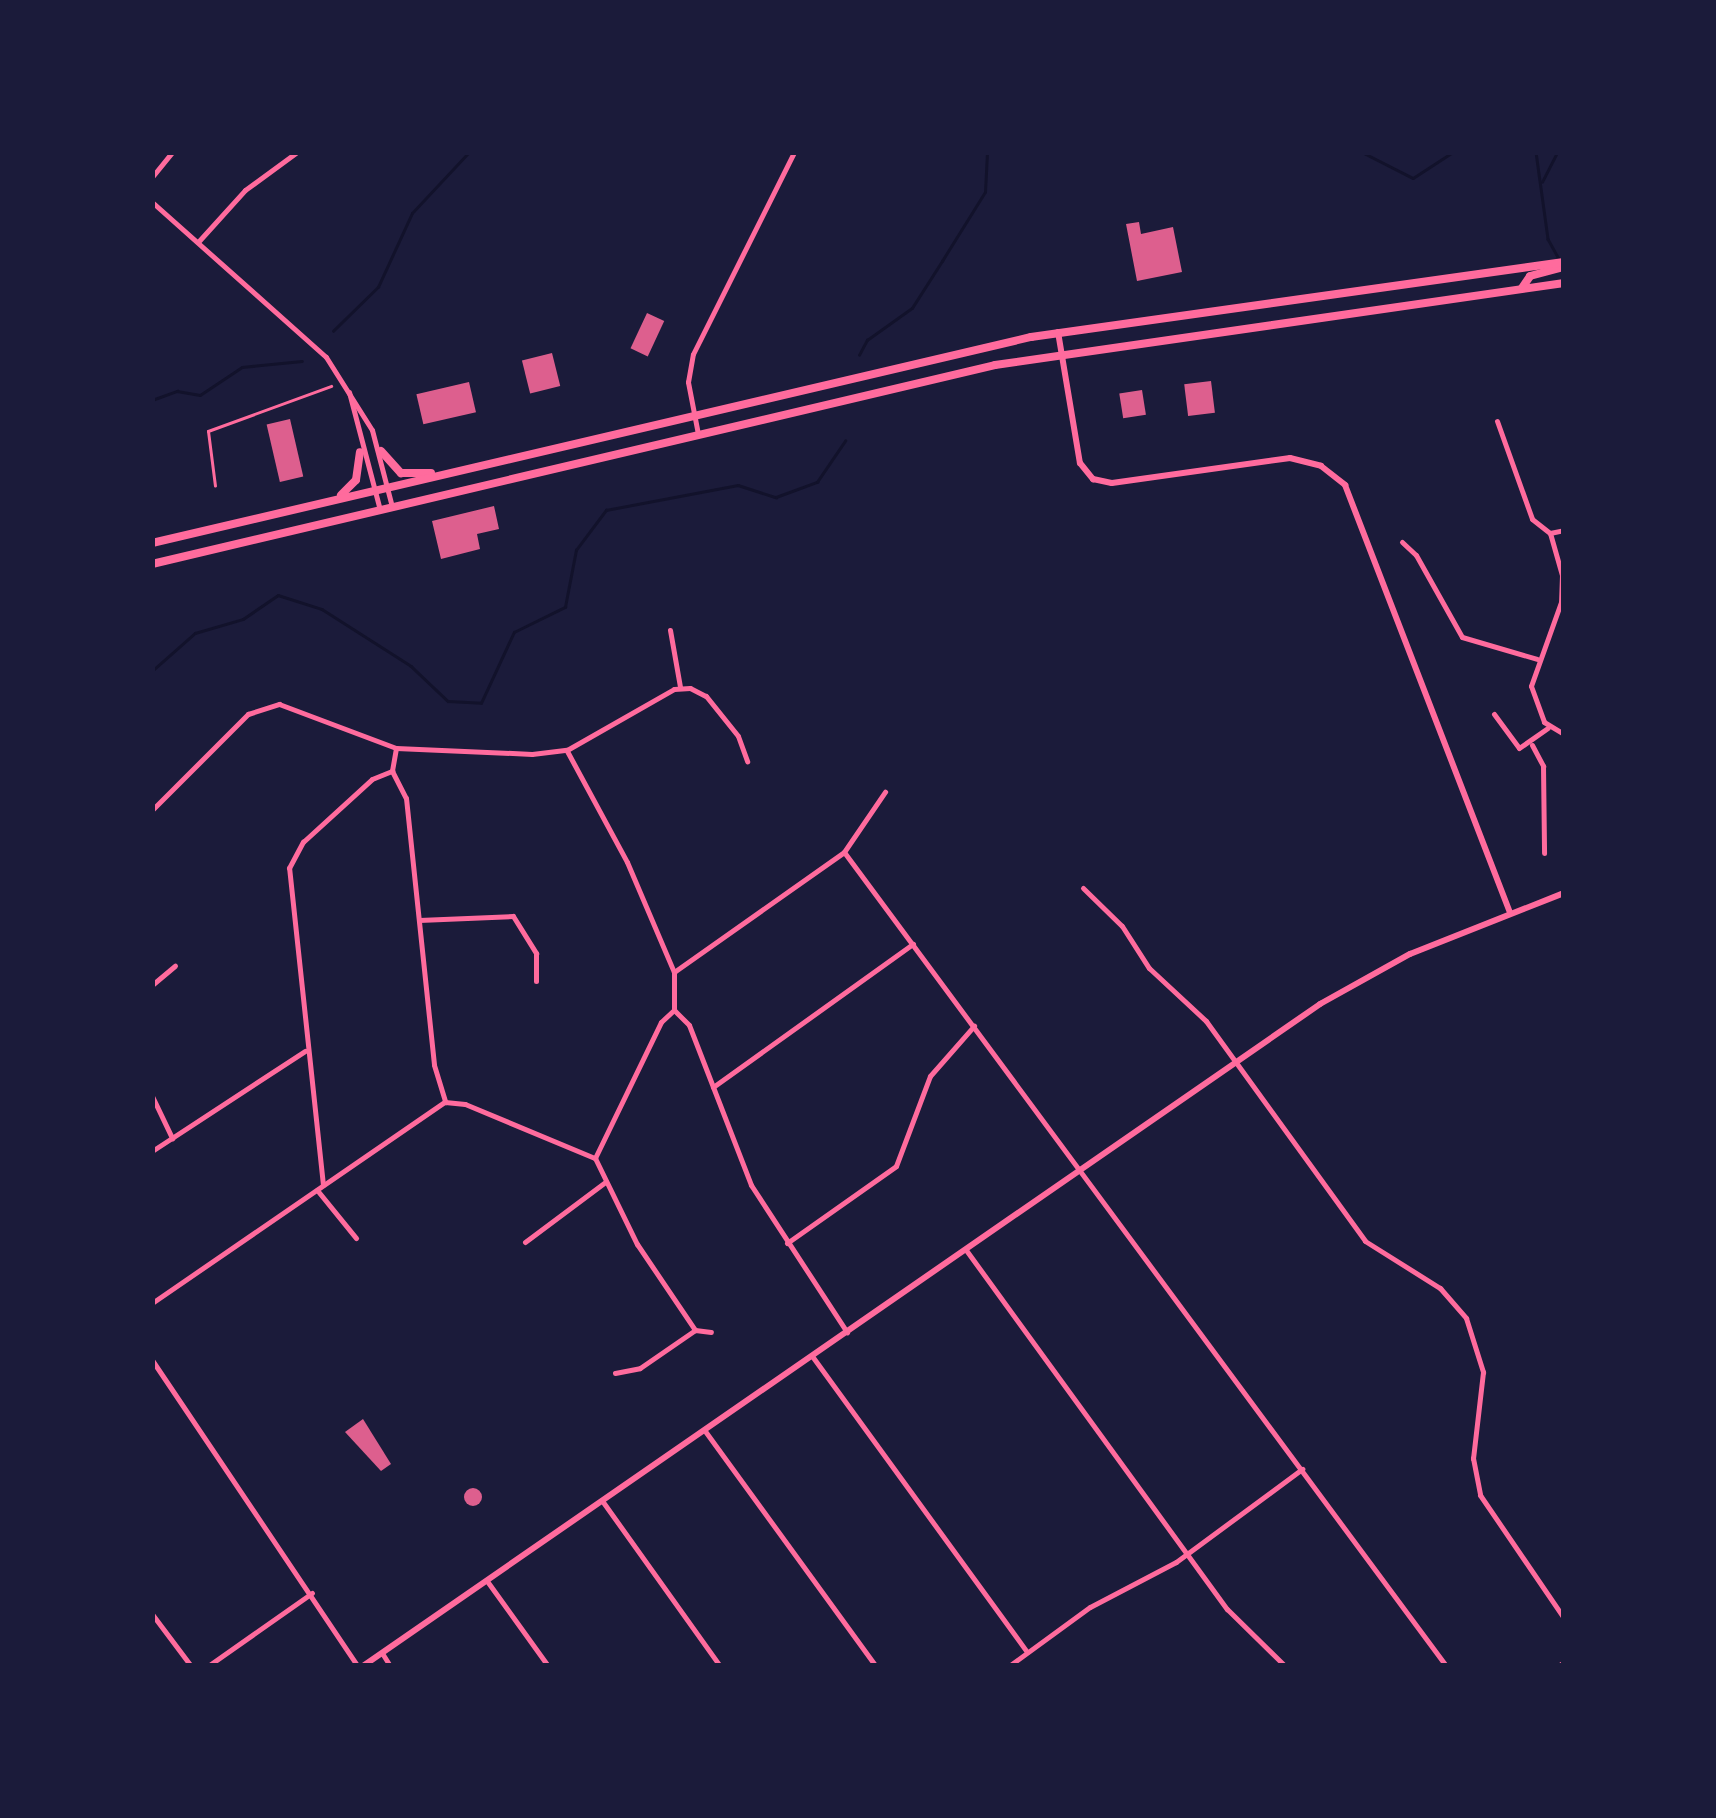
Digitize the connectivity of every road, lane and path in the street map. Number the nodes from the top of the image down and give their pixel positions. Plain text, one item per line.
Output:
1 (172, 152) edge
2 (297, 152) edge
3 (794, 152) edge
4 (152, 177) edge
5 (152, 202) edge
6 (198, 242) junction
7 (1564, 265) edge
8 (1446, 278) junction
9 (1564, 283) edge
10 (1522, 288) junction
11 (1450, 299) junction
12 (1058, 332) junction
13 (1061, 353) junction
14 (331, 386) dead end
15 (348, 389) junction
16 (693, 413) junction
17 (1497, 421) dead end
18 (698, 434) junction
19 (381, 451) junction
20 (360, 452) junction
21 (451, 473) junction
22 (215, 486) dead end
23 (388, 487) junction
24 (371, 490) junction
25 (331, 501) junction
26 (392, 508) junction
27 (380, 510) junction
28 (1564, 530) edge
29 (1550, 533) junction
30 (1402, 542) dead end
31 (152, 543) edge
32 (1561, 563) edge
33 (152, 564) edge
34 (670, 630) dead end
35 (1536, 659) junction
36 (680, 687) junction
37 (1494, 714) dead end
38 (1548, 728) junction
39 (1564, 734) edge
40 (1532, 744) junction
41 (396, 748) junction
42 (566, 750) junction
43 (747, 761) dead end
44 (392, 771) junction
45 (885, 792) dead end
46 (152, 810) edge
47 (844, 852) junction
48 (1544, 853) dead end
49 (1083, 888) dead end
50 (1564, 893) edge
51 (1510, 913) junction
52 (418, 920) junction
53 (913, 944) junction
54 (175, 966) dead end
55 (674, 972) junction
56 (536, 982) dead end
57 (152, 986) edge
58 (674, 1010) junction
59 (974, 1026) junction
60 (306, 1051) junction
61 (1236, 1065) junction
62 (713, 1087) junction
63 (152, 1096) edge
64 (445, 1102) junction
65 (172, 1138) junction
66 (152, 1151) edge
67 (596, 1158) junction
68 (1081, 1171) junction
69 (604, 1184) junction
70 (324, 1185) junction
71 (317, 1190) junction
72 (356, 1238) dead end
73 (524, 1242) dead end
74 (787, 1242) junction
75 (966, 1250) junction
76 (152, 1303) edge
77 (695, 1330) junction
78 (711, 1332) dead end
79 (847, 1332) junction
80 (812, 1356) junction
81 (152, 1360) edge
82 (615, 1373) dead end
83 (705, 1430) junction
84 (1302, 1469) junction
85 (603, 1502) junction
86 (1186, 1554) junction
87 (486, 1582) junction
88 (312, 1594) junction
89 (152, 1614) edge
90 (1564, 1618) edge
91 (1027, 1652) junction
92 (382, 1653) junction
93 (1281, 1664) edge
94 (190, 1666) edge
95 (208, 1666) edge
96 (361, 1666) edge
97 (390, 1666) edge
98 (548, 1666) edge
99 (720, 1666) edge
100 (876, 1666) edge
101 (1008, 1666) edge
102 (1446, 1666) edge

1 - 4 street
2 - 6 street
3 - 16 street
5 - 6 street
6 - 15 street
7 - 8 main road
7 - 10 main road
8 - 11 main road
8 - 12 main road
9 - 10 main road
10 - 11 main road
11 - 13 main road
12 - 13 main road
12 - 16 main road
13 - 18 main road
13 - 51 main road
14 - 22 path
15 - 19 street
15 - 20 street
16 - 18 street
16 - 21 main road
17 - 29 street
18 - 26 main road
19 - 21 main road
19 - 23 street
20 - 24 street
20 - 25 main road
21 - 23 main road
23 - 24 main road
23 - 26 street
24 - 25 main road
24 - 27 street
25 - 31 main road
26 - 27 main road
27 - 33 main road
28 - 29 street
29 - 32 street
30 - 35 street
32 - 35 street
34 - 36 street
35 - 38 street
36 - 42 street
36 - 43 street
37 - 40 street
38 - 39 street
38 - 40 street
40 - 48 street
41 - 42 street
41 - 44 street
41 - 46 street
42 - 55 street
44 - 52 street
44 - 60 street
45 - 47 street
47 - 53 street
47 - 55 street
49 - 61 street
50 - 51 main road
51 - 61 main road
52 - 56 street
52 - 64 street
53 - 59 street
53 - 62 street
54 - 57 street
55 - 58 street
58 - 62 street
58 - 67 street
59 - 68 street
59 - 74 street
60 - 65 street
60 - 70 street
61 - 68 main road
61 - 90 street
62 - 74 street
63 - 65 street
64 - 67 street
64 - 70 street
65 - 66 street
67 - 69 street
68 - 75 main road
68 - 84 street
69 - 73 street
69 - 77 street
70 - 71 street
71 - 72 street
71 - 76 street
74 - 79 street
75 - 79 main road
75 - 86 street
77 - 78 street
77 - 82 street
79 - 80 main road
80 - 83 main road
80 - 91 street
81 - 88 street
83 - 85 main road
83 - 100 street
84 - 86 street
84 - 102 street
85 - 87 main road
85 - 99 street
86 - 91 street
86 - 93 street
87 - 92 main road
87 - 98 street
88 - 95 street
88 - 96 street
89 - 94 street
91 - 101 street
92 - 96 main road
92 - 97 street

